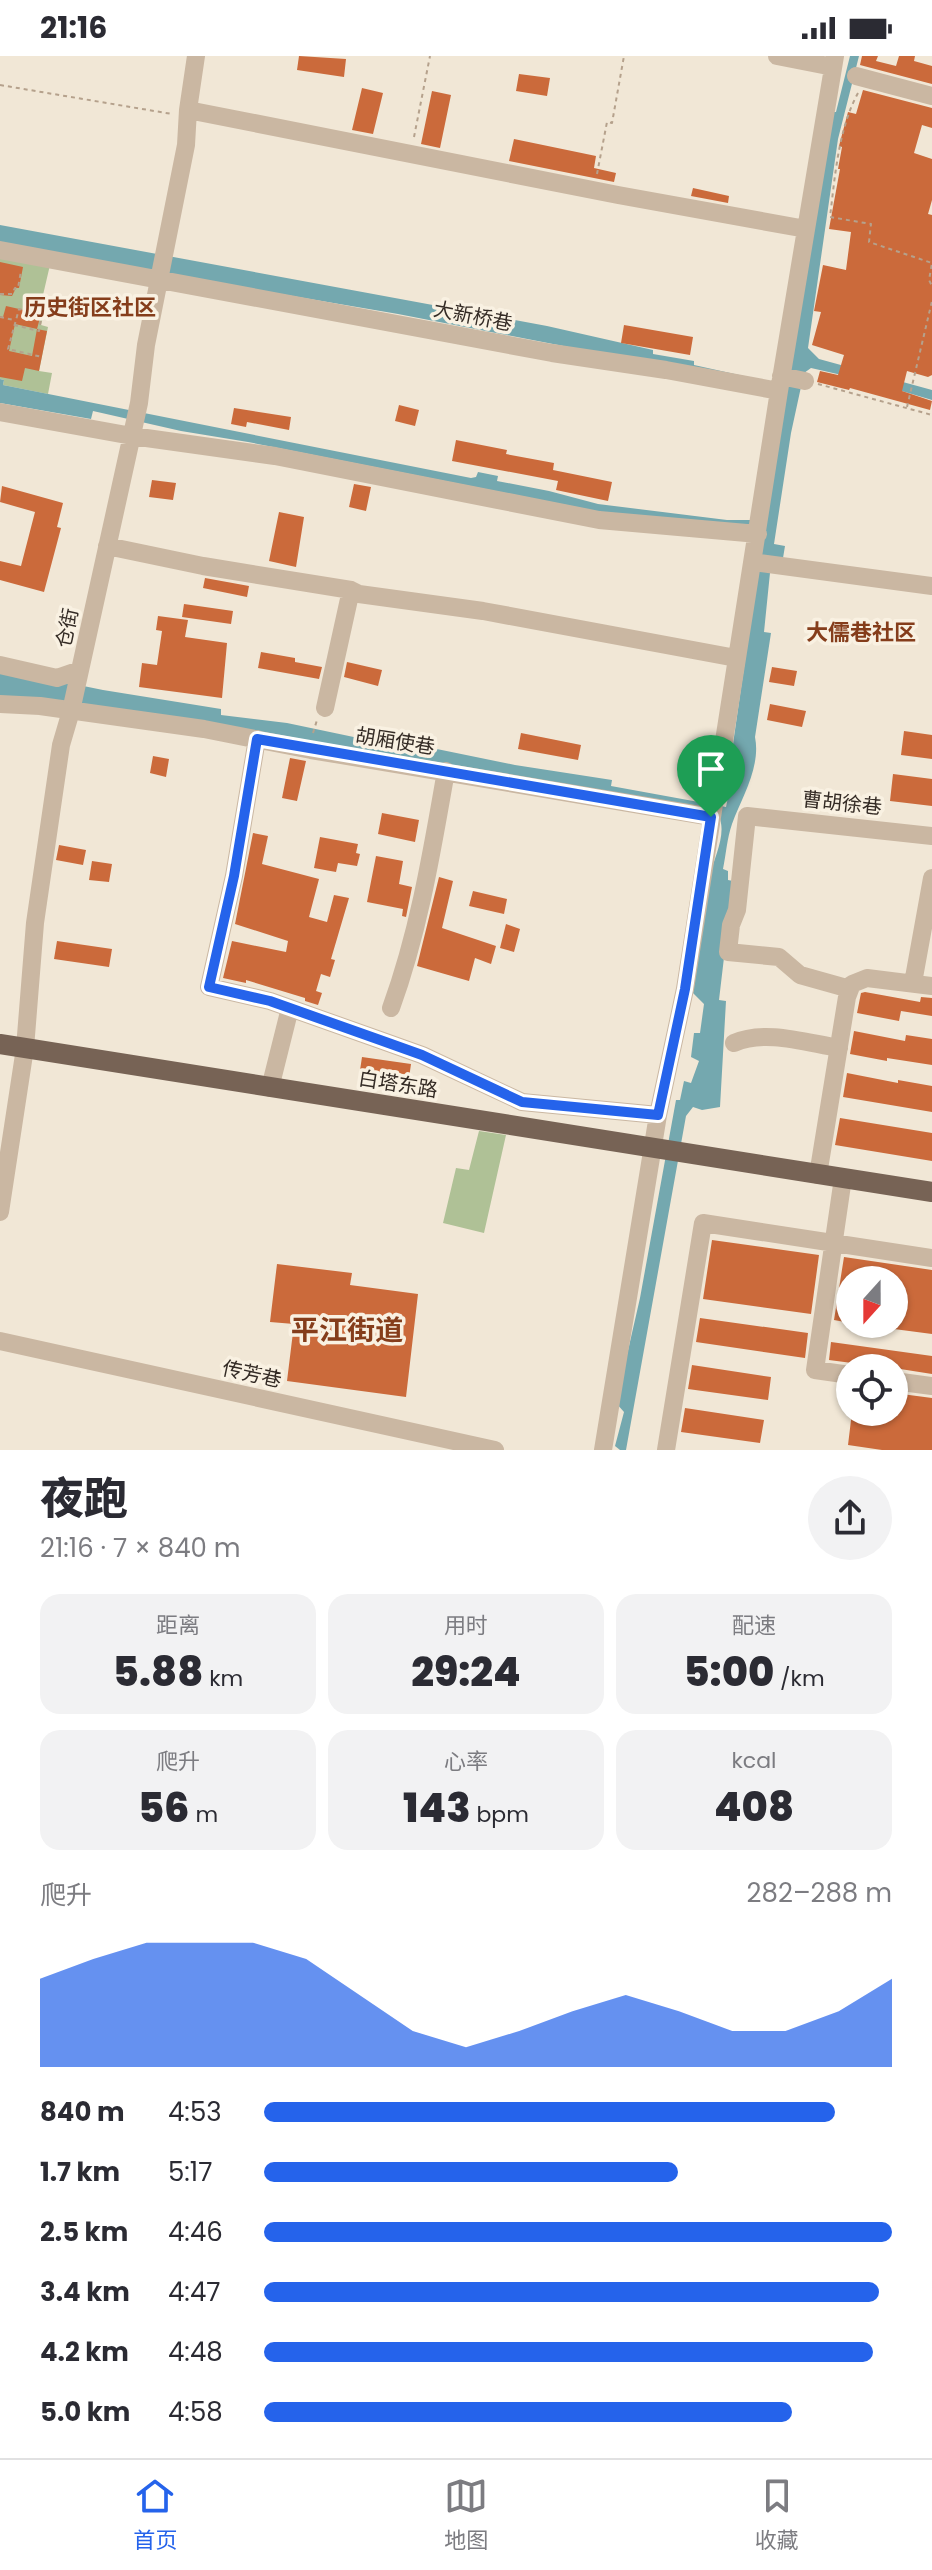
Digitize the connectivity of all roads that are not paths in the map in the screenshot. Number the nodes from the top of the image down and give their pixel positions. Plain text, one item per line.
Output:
1 (196, 56) edge
2 (777, 56) edge
3 (834, 62) edge
4 (861, 77) road end
5 (932, 96) edge
6 (188, 113) junction
7 (806, 229) junction
8 (0, 250) edge
9 (160, 278) junction
10 (805, 381) road end
11 (781, 383) junction
12 (0, 412) edge
13 (132, 436) junction
14 (759, 527) junction
15 (107, 546) junction
16 (761, 563) junction
17 (932, 586) edge
18 (351, 590) junction
19 (736, 658) junction
20 (0, 665) edge
21 (79, 673) junction
22 (0, 704) edge
23 (72, 708) junction
24 (320, 716) road end
25 (257, 739) junction
26 (446, 771) junction
27 (712, 813) junction
28 (932, 836) edge
29 (932, 878) edge
30 (913, 983) junction
31 (932, 986) edge
32 (850, 989) junction
33 (290, 1008) junction
34 (391, 1008) dead end
35 (734, 1043) dead end
36 (0, 1044) edge
37 (25, 1048) junction
38 (839, 1048) junction
39 (270, 1088) junction
40 (658, 1115) junction
41 (656, 1149) junction
42 (818, 1175) junction
43 (843, 1178) junction
44 (932, 1192) edge
45 (0, 1212) edge
46 (832, 1244) junction
47 (932, 1258) edge
48 (0, 1341) edge
49 (836, 1373) edge
50 (908, 1383) edge
51 (932, 1386) edge
52 (495, 1450) edge
53 (603, 1450) edge
54 (666, 1450) edge

1 - 6 street, 仓街
2 - 3 street
3 - 7 street
4 - 5 street
6 - 7 street
6 - 9 street, 仓街
7 - 11 street
8 - 9 street, 大新桥巷
9 - 11 street, 大新桥巷
9 - 13 street, 仓街
10 - 11 street, 大新桥巷
11 - 14 street
12 - 13 street
13 - 14 street
13 - 15 street, 仓街
14 - 16 street
15 - 18 street
15 - 21 street, 仓街
16 - 17 street
16 - 19 street
18 - 19 street
18 - 24 street
19 - 27 street
20 - 21 street
21 - 23 street, 仓街
22 - 23 street, 胡厢使巷
23 - 25 street, 胡厢使巷
23 - 37 street, 仓街
25 - 26 street, 胡厢使巷
25 - 33 street
26 - 27 street, 胡厢使巷
26 - 34 street
27 - 40 street
28 - 32 street, 曹胡徐巷
29 - 30 street
30 - 31 street
30 - 32 street
32 - 38 street
33 - 39 street
33 - 40 street
35 - 38 street
36 - 37 main road, 白塔东路
37 - 39 main road, 白塔东路
37 - 45 street, 仓街
38 - 42 street
39 - 41 main road, 白塔东路
40 - 41 street
41 - 42 main road, 白塔东路
41 - 53 street
42 - 43 main road, 白塔东路
43 - 44 main road, 白塔东路
43 - 46 street
46 - 47 street
46 - 49 street
46 - 54 street
48 - 52 street, 传芳巷
50 - 51 street

